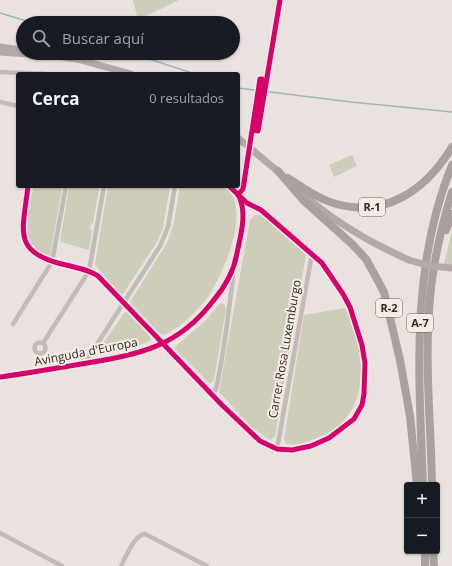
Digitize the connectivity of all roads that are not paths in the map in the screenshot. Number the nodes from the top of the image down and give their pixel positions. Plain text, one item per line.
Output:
1 (0, 47) edge
2 (16, 49) edge
3 (0, 52) edge
4 (16, 53) edge
5 (78, 60) edge
6 (0, 72) edge
7 (125, 72) edge
8 (16, 73) edge
9 (0, 102) edge
10 (16, 106) edge
11 (240, 140) edge
12 (452, 147) edge
13 (452, 165) edge
14 (278, 171) junction
15 (28, 188) edge
16 (66, 188) edge
17 (104, 188) edge
18 (175, 188) edge
19 (231, 188) edge
20 (452, 192) edge
21 (238, 195) junction
22 (452, 214) edge
23 (437, 252) junction
24 (312, 254) junction
25 (52, 262) junction
26 (234, 266) junction
27 (452, 268) edge
28 (89, 271) junction
29 (124, 301) junction
30 (13, 324) dead end
31 (43, 343) dead end
32 (163, 344) junction
33 (85, 363) junction
34 (0, 377) edge
35 (212, 394) junction
36 (277, 448) junction
37 (417, 482) edge
38 (423, 482) edge
39 (432, 482) edge
40 (0, 533) edge
41 (424, 554) edge
42 (433, 554) edge
43 (425, 565) edge
44 (62, 566) edge
45 (121, 566) edge
46 (207, 566) edge
47 (434, 566) edge

1 - 2 main road
3 - 4 main road
5 - 7 main road
6 - 8 street
9 - 10 street
11 - 14 main road
12 - 14 highway, R-1
13 - 38 highway, A-7
14 - 27 main road, bridge
14 - 37 highway, R-2
15 - 25 street
16 - 25 street
17 - 28 street
18 - 29 street
19 - 21 street
20 - 23 highway, A-7
21 - 24 street
21 - 26 street
22 - 23 highway
23 - 39 highway, A-7
24 - 36 street, Carrer Rosa Luxemburgo
24 - 36 street
25 - 28 street
25 - 30 street
26 - 32 street, Avinguda d'Europa
26 - 35 street
28 - 29 street
28 - 31 street
29 - 32 street
29 - 33 street
32 - 33 street, Avinguda d'Europa
32 - 35 street
33 - 34 street, Avinguda d'Europa
35 - 36 street
40 - 44 street
41 - 43 highway
42 - 47 highway
45 - 46 street

